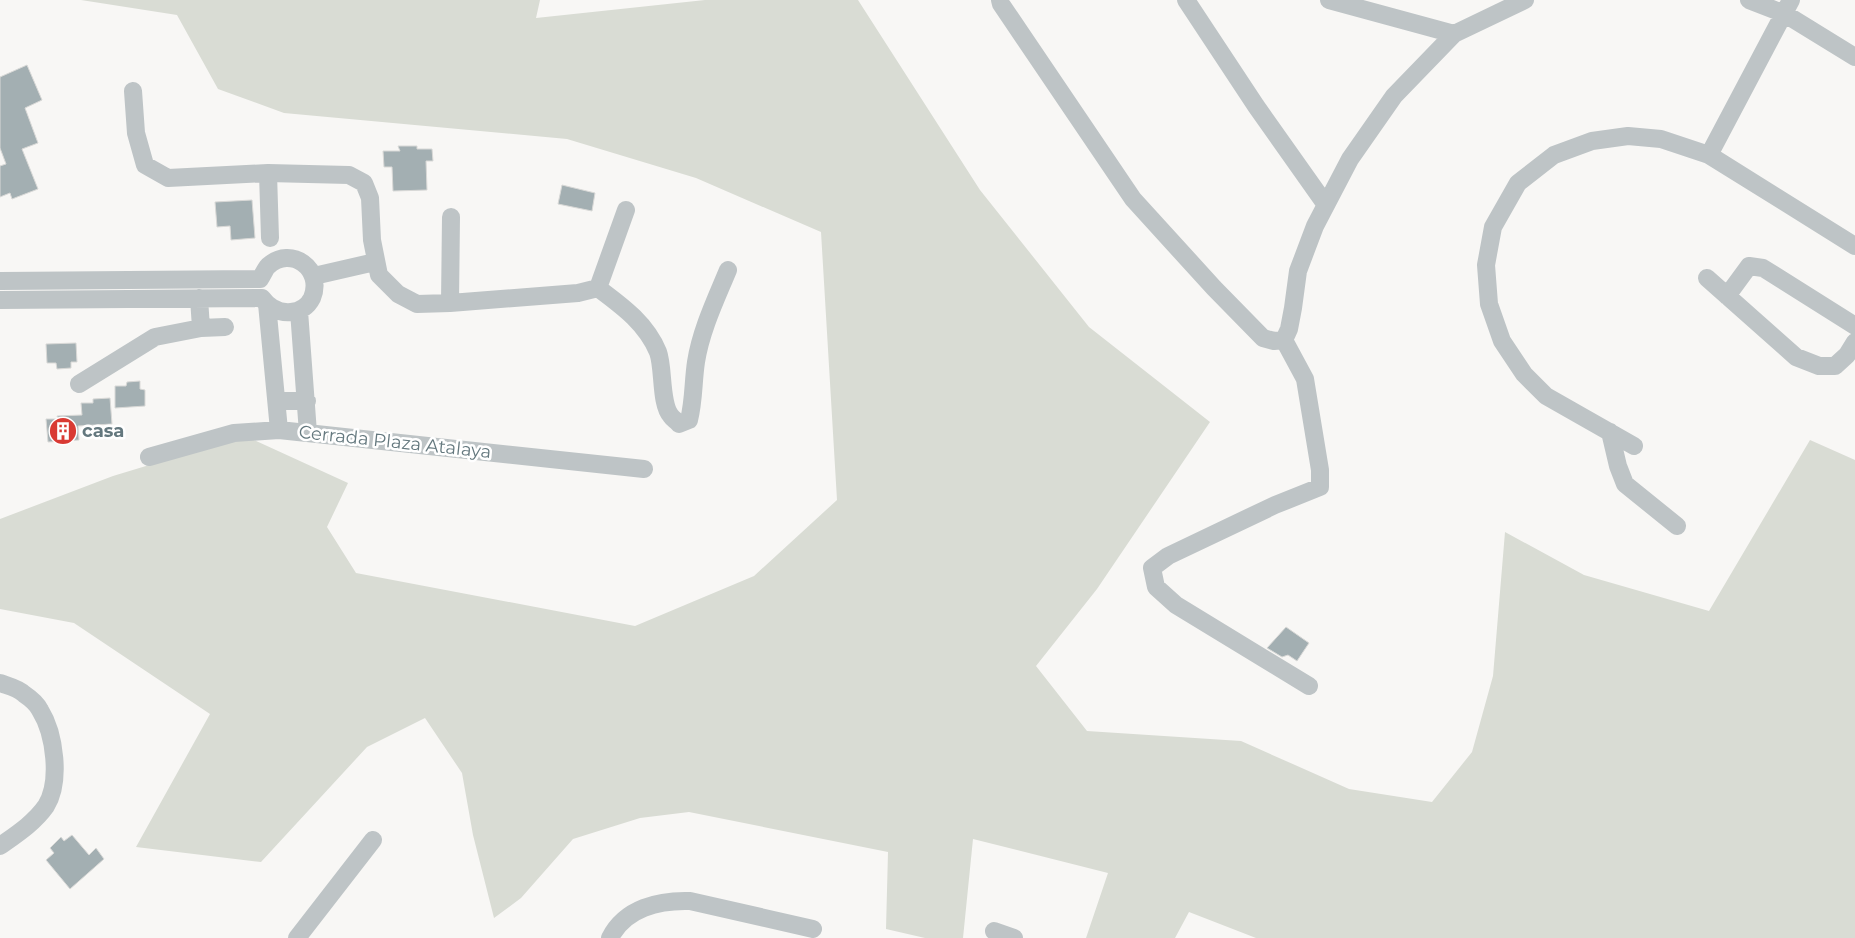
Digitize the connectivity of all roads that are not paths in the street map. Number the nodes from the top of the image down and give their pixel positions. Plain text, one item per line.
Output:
1 (1000, 0) edge
2 (1186, 0) edge
3 (1329, 0) edge
4 (1525, 0) edge
5 (1749, 0) edge
6 (1360, 4) edge
7 (1788, 7) edge
8 (1454, 34) junction
9 (1855, 57) edge
10 (133, 90) dead end
11 (1709, 155) junction
12 (268, 173) junction
13 (1326, 205) junction
14 (626, 210) dead end
15 (451, 217) dead end
16 (270, 238) dead end
17 (1855, 246) edge
18 (375, 262) junction
19 (728, 270) dead end
20 (314, 276) junction
21 (1707, 278) dead end
22 (0, 281) edge
23 (598, 288) junction
24 (1727, 296) junction
25 (199, 298) junction
26 (0, 300) edge
27 (450, 303) junction
28 (267, 304) junction
29 (299, 312) junction
30 (1855, 326) edge
31 (225, 327) dead end
32 (201, 328) junction
33 (1284, 340) junction
34 (1855, 342) edge
35 (79, 384) dead end
36 (277, 401) junction
37 (307, 402) junction
38 (279, 430) junction
39 (1610, 432) junction
40 (308, 433) junction
41 (1634, 446) dead end
42 (149, 457) dead end
43 (644, 469) dead end
44 (1677, 526) dead end
45 (0, 683) edge
46 (1309, 686) dead end
47 (373, 840) dead end
48 (0, 846) edge
49 (813, 930) dead end
50 (994, 931) dead end
51 (297, 938) edge
52 (610, 938) edge
53 (1014, 938) edge

1 - 33 street
2 - 13 street
3 - 6 street
4 - 8 street
5 - 7 street
6 - 8 street
7 - 9 street
7 - 11 street
8 - 13 street
10 - 12 street
11 - 17 street
11 - 39 street
12 - 16 street
12 - 18 street
13 - 33 street
14 - 23 street
15 - 27 street
18 - 20 street
18 - 27 street
19 - 23 street
20 - 22 street
20 - 29 street
21 - 24 street
23 - 27 street
24 - 30 street
24 - 34 street
25 - 26 street
25 - 28 street
25 - 32 street
28 - 29 street
28 - 36 street
29 - 37 street
31 - 32 street
32 - 35 street
33 - 46 street
36 - 37 street
36 - 38 street
37 - 40 street
38 - 40 street, Cerrada Plaza Atalaya
38 - 42 street, Cerrada Plaza Atalaya
39 - 41 street
39 - 44 street
40 - 43 street, Cerrada Plaza Atalaya
45 - 48 street
47 - 51 street
49 - 52 street
50 - 53 street

